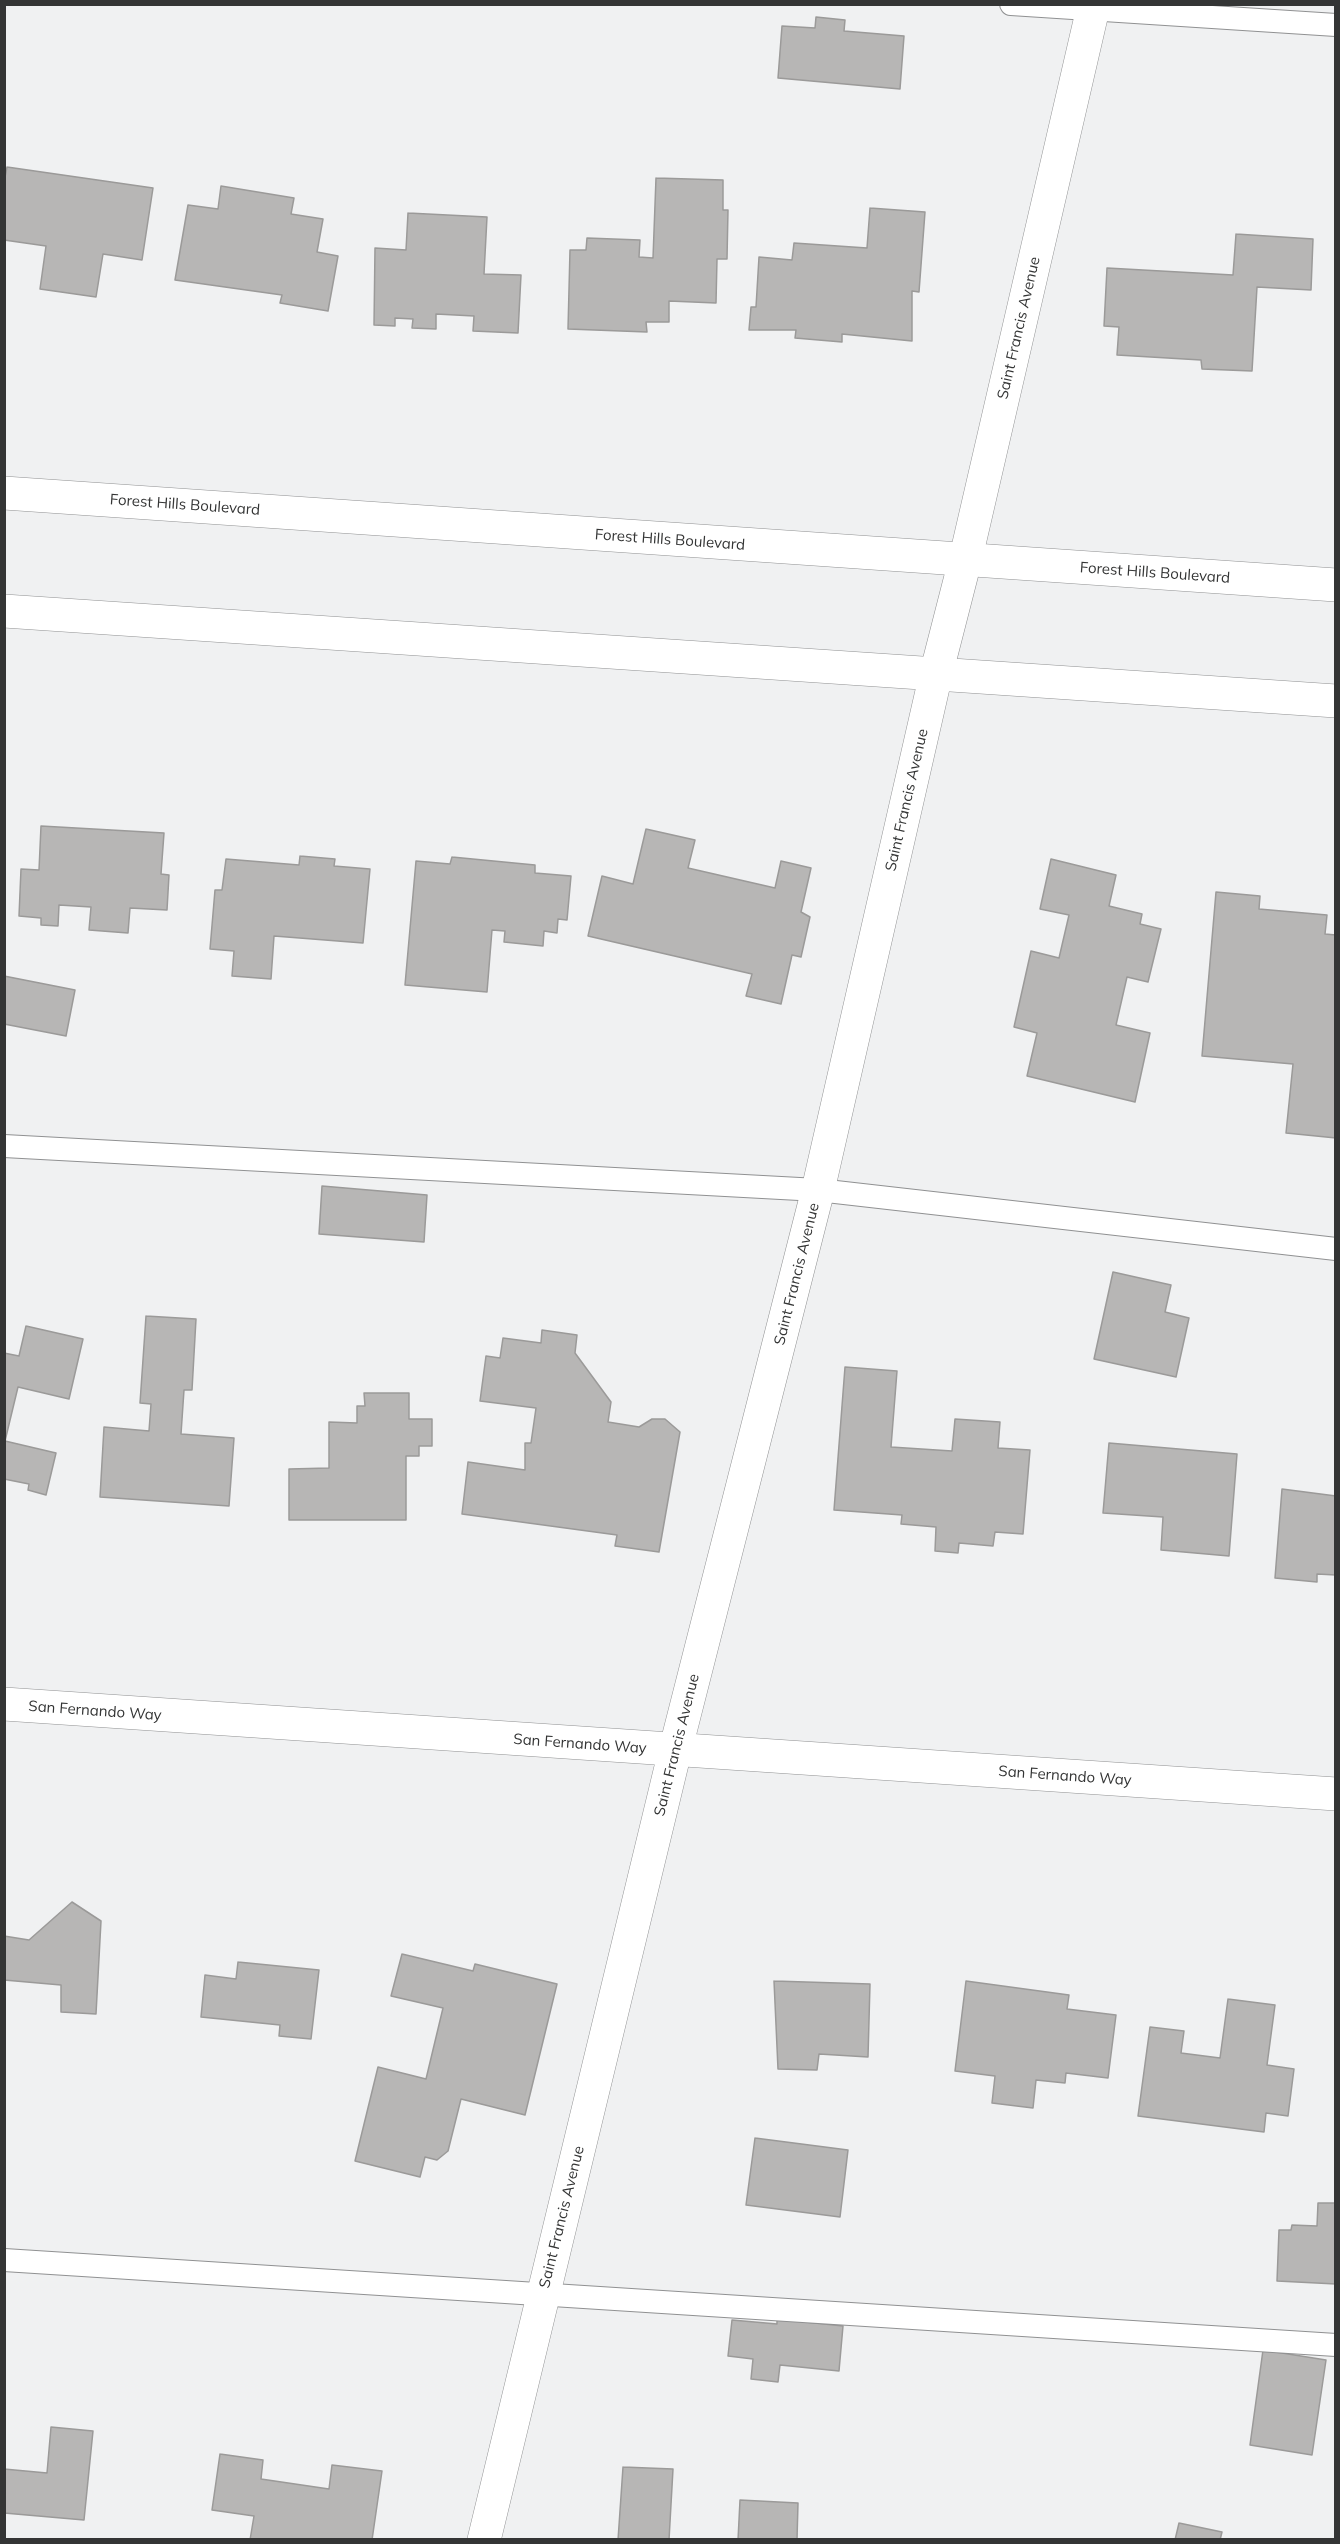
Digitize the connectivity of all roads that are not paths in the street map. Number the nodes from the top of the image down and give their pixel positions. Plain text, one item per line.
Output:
1 (1011, 4) edge
2 (1093, 7) edge
3 (1335, 25) edge
4 (4, 492) edge
5 (965, 561) junction
6 (1335, 585) edge
7 (4, 611) edge
8 (936, 674) junction
9 (1335, 700) edge
10 (4, 1146) edge
11 (818, 1190) junction
12 (1335, 1249) edge
13 (4, 1704) edge
14 (675, 1751) junction
15 (1335, 1794) edge
16 (4, 2260) edge
17 (543, 2296) junction
18 (1335, 2345) edge
19 (484, 2540) edge

1 - 2 lane
2 - 3 lane
2 - 5 street, Saint Francis Avenue
4 - 5 street, Forest Hills Boulevard
5 - 6 street, Forest Hills Boulevard
5 - 8 street, Saint Francis Avenue
7 - 8 street
8 - 9 street
8 - 11 street, Saint Francis Avenue
10 - 11 lane
11 - 12 lane
11 - 14 street, Saint Francis Avenue
13 - 14 street, San Fernando Way
14 - 15 street, San Fernando Way
14 - 17 street, Saint Francis Avenue
16 - 17 lane
17 - 18 lane
17 - 19 street, Saint Francis Avenue

